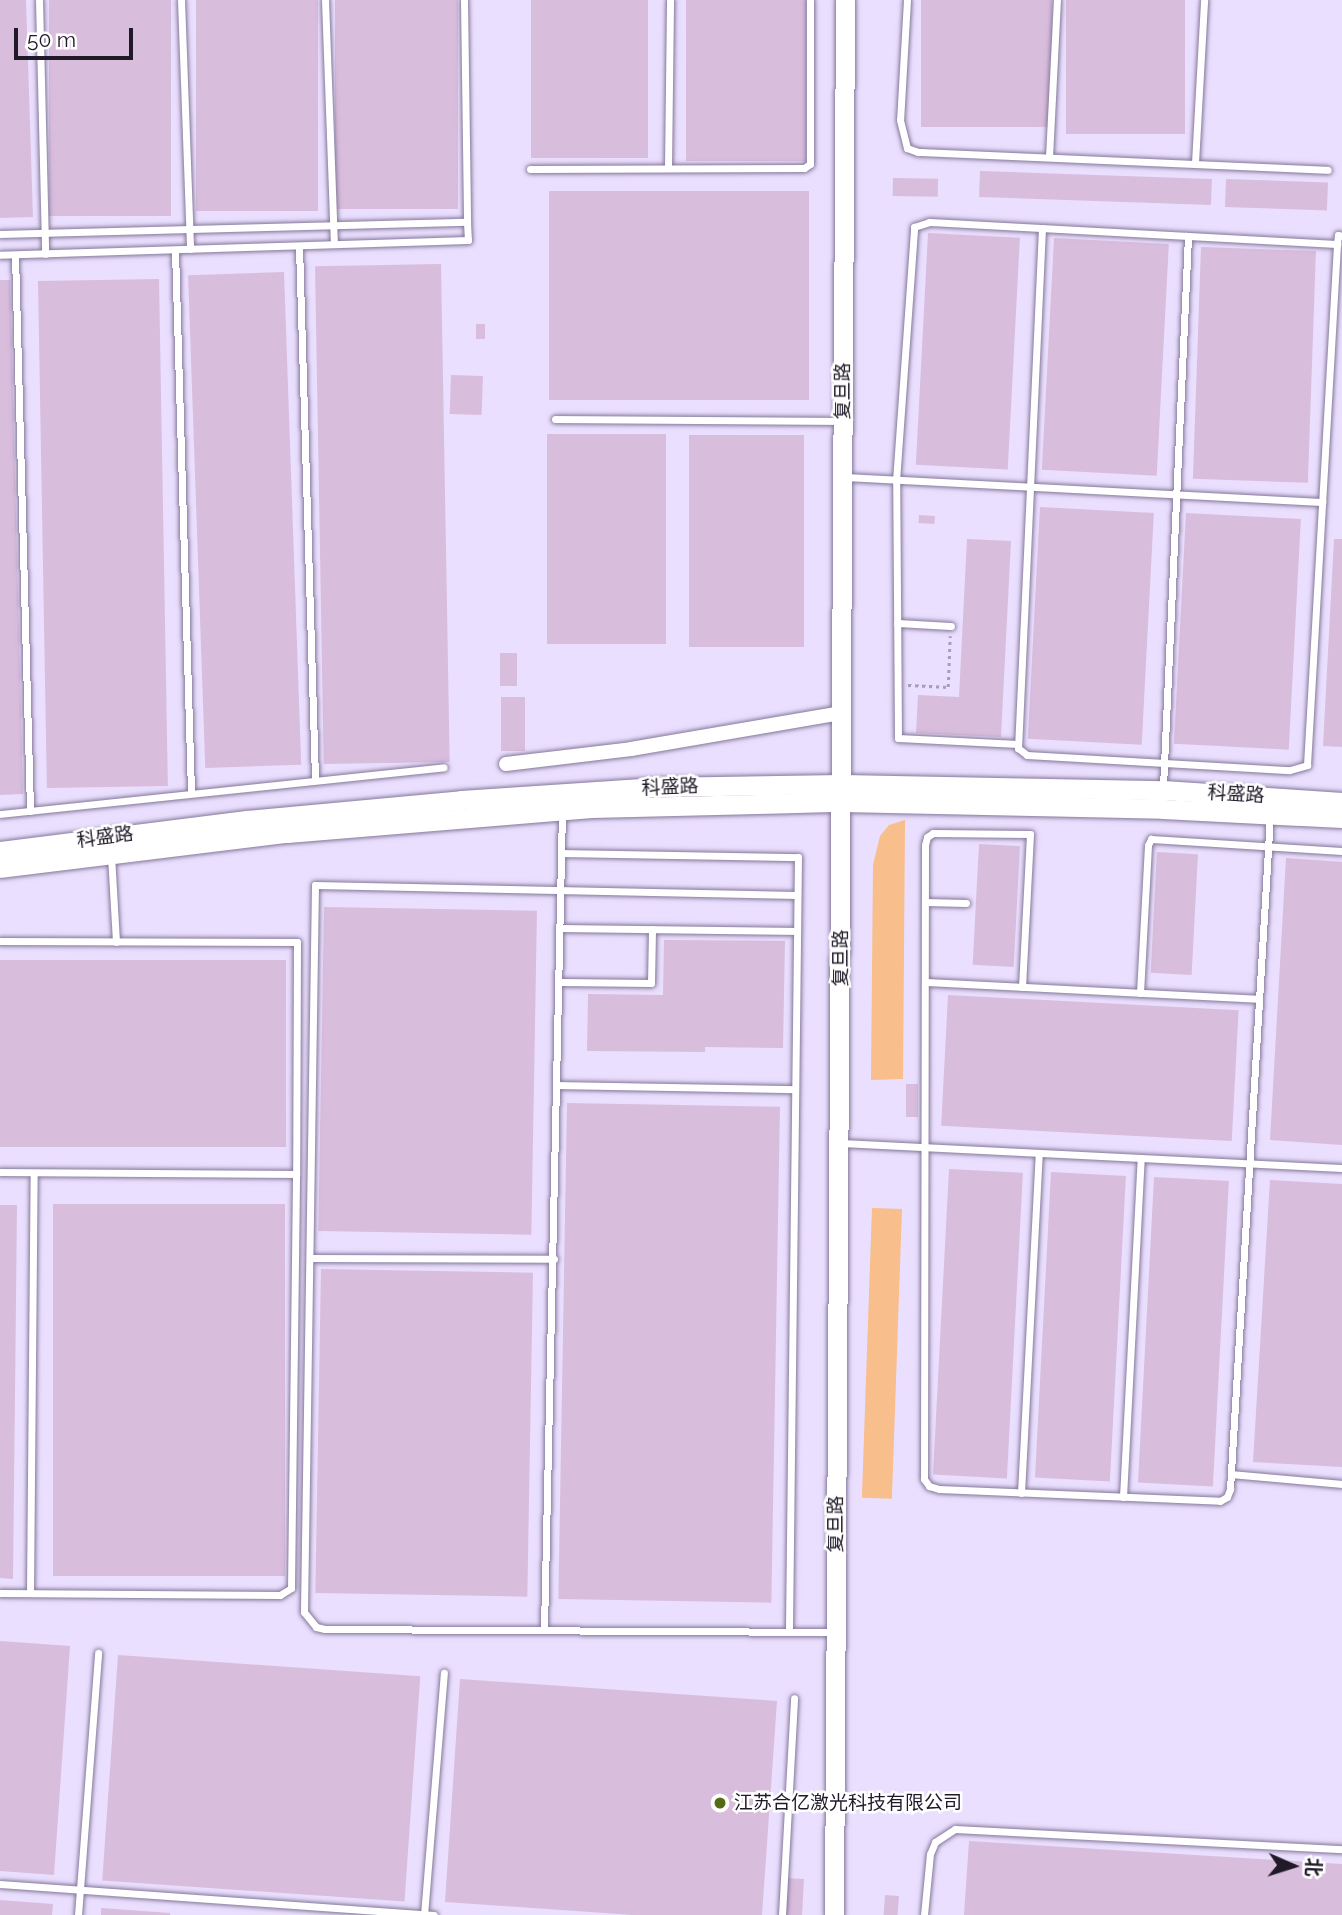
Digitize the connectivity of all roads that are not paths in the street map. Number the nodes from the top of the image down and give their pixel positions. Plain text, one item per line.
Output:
1 (39, 0) edge
2 (181, 0) edge
3 (325, 0) edge
4 (464, 0) edge
5 (670, 0) edge
6 (810, 0) edge
7 (845, 0) edge
8 (907, 0) edge
9 (1057, 0) edge
10 (1204, 0) edge
11 (1049, 157) junction
12 (1195, 163) junction
13 (668, 167) junction
14 (530, 169) dead end
15 (1328, 170) dead end
16 (467, 222) junction
17 (333, 226) junction
18 (1042, 228) junction
19 (189, 230) junction
20 (44, 233) junction
21 (0, 234) edge
22 (1188, 236) junction
23 (1342, 236) edge
24 (334, 244) junction
25 (1337, 244) junction
26 (299, 246) junction
27 (190, 249) junction
28 (175, 250) junction
29 (15, 254) junction
30 (45, 254) junction
31 (0, 255) edge
32 (555, 419) dead end
33 (843, 421) junction
34 (843, 477) junction
35 (896, 481) junction
36 (1030, 489) junction
37 (1174, 496) junction
38 (1322, 502) junction
39 (897, 623) junction
40 (951, 626) road end
41 (842, 713) junction
42 (1018, 744) junction
43 (1164, 763) junction
44 (506, 764) dead end
45 (444, 767) dead end
46 (315, 779) junction
47 (191, 792) junction
48 (842, 793) junction
49 (1163, 799) junction
50 (562, 801) junction
51 (1342, 802) edge
52 (1271, 805) junction
53 (30, 811) junction
54 (0, 814) edge
55 (1342, 818) edge
56 (111, 845) junction
57 (1269, 846) junction
58 (0, 851) edge
59 (1342, 851) edge
60 (563, 853) junction
61 (0, 868) edge
62 (563, 889) junction
63 (797, 895) junction
64 (925, 902) junction
65 (966, 903) dead end
66 (562, 928) junction
67 (652, 929) junction
68 (797, 931) junction
69 (0, 941) edge
70 (116, 942) junction
71 (560, 982) junction
72 (925, 982) junction
73 (1022, 987) junction
74 (1140, 993) junction
75 (1259, 999) junction
76 (558, 1085) junction
77 (795, 1089) junction
78 (839, 1143) junction
79 (925, 1147) junction
80 (1039, 1153) junction
81 (1141, 1158) junction
82 (1249, 1164) junction
83 (1342, 1168) edge
84 (0, 1172) edge
85 (34, 1172) junction
86 (296, 1174) junction
87 (310, 1258) junction
88 (554, 1259) junction
89 (1231, 1474) junction
90 (1342, 1484) edge
91 (1021, 1493) junction
92 (1123, 1497) junction
93 (0, 1593) edge
94 (30, 1593) junction
95 (544, 1629) junction
96 (789, 1632) junction
97 (836, 1632) junction
98 (98, 1654) dead end
99 (444, 1673) dead end
100 (794, 1698) dead end
101 (1342, 1849) edge
102 (0, 1884) edge
103 (80, 1890) junction
104 (78, 1915) edge
105 (424, 1915) edge
106 (434, 1915) edge
107 (782, 1915) edge
108 (834, 1915) edge
109 (924, 1915) edge

1 - 20 lane
2 - 19 lane
3 - 17 lane
4 - 16 lane
5 - 13 lane
6 - 13 lane
7 - 33 street, 复旦路
8 - 11 lane
9 - 11 lane
10 - 12 lane
11 - 12 lane
12 - 15 lane
13 - 14 lane
16 - 17 lane
16 - 24 lane
17 - 19 lane
17 - 24 lane
18 - 22 lane
18 - 35 lane
18 - 36 lane
19 - 20 lane
19 - 27 lane
20 - 21 lane
20 - 30 lane
22 - 25 lane
22 - 37 lane
23 - 25 lane
24 - 26 lane
25 - 38 lane
26 - 27 lane
26 - 46 lane
27 - 28 lane
28 - 30 lane
28 - 47 lane
29 - 30 lane
29 - 31 lane
29 - 53 lane
32 - 33 lane
33 - 34 street, 复旦路
34 - 35 lane
34 - 41 street, 复旦路
35 - 36 lane
35 - 39 lane
36 - 37 lane
36 - 42 lane
37 - 38 lane
37 - 43 lane
38 - 43 lane
39 - 40 lane
39 - 42 lane
41 - 44 street
41 - 48 street, 复旦路
42 - 43 lane
43 - 49 lane
45 - 46 lane
46 - 47 lane
47 - 53 lane
48 - 49 street, 科盛路
48 - 50 street, 科盛路
48 - 78 street, 复旦路
49 - 52 street, 科盛路
50 - 56 street, 科盛路
50 - 60 lane
51 - 52 street, 科盛路
52 - 55 street, 科盛路
52 - 57 lane
53 - 54 lane
56 - 58 street, 科盛路
56 - 61 street, 科盛路
56 - 70 lane
57 - 59 lane
57 - 74 lane
57 - 75 lane
60 - 62 lane
60 - 63 lane
62 - 63 lane
62 - 66 lane
62 - 87 lane
63 - 68 lane
64 - 65 lane
64 - 72 lane
64 - 73 lane
66 - 67 lane
66 - 71 lane
67 - 68 lane
67 - 71 lane
68 - 77 lane
69 - 70 lane
70 - 86 lane
71 - 76 lane
72 - 73 lane
72 - 79 lane
73 - 74 lane
74 - 75 lane
75 - 82 lane
76 - 77 lane
76 - 88 lane
77 - 96 lane
78 - 79 lane
78 - 97 street, 复旦路
79 - 80 lane
79 - 91 lane
80 - 81 lane
80 - 91 lane
81 - 82 lane
81 - 92 lane
82 - 83 lane
82 - 89 lane
84 - 85 lane
85 - 86 lane
85 - 94 lane
86 - 94 lane
87 - 88 lane
87 - 95 lane
88 - 95 lane
89 - 90 lane
89 - 92 lane
91 - 92 lane
93 - 94 lane
95 - 96 lane
96 - 97 lane
97 - 108 street, 复旦路
98 - 103 lane
99 - 105 lane
100 - 107 lane
101 - 109 lane
102 - 103 lane
103 - 104 lane
103 - 105 lane
105 - 106 lane

